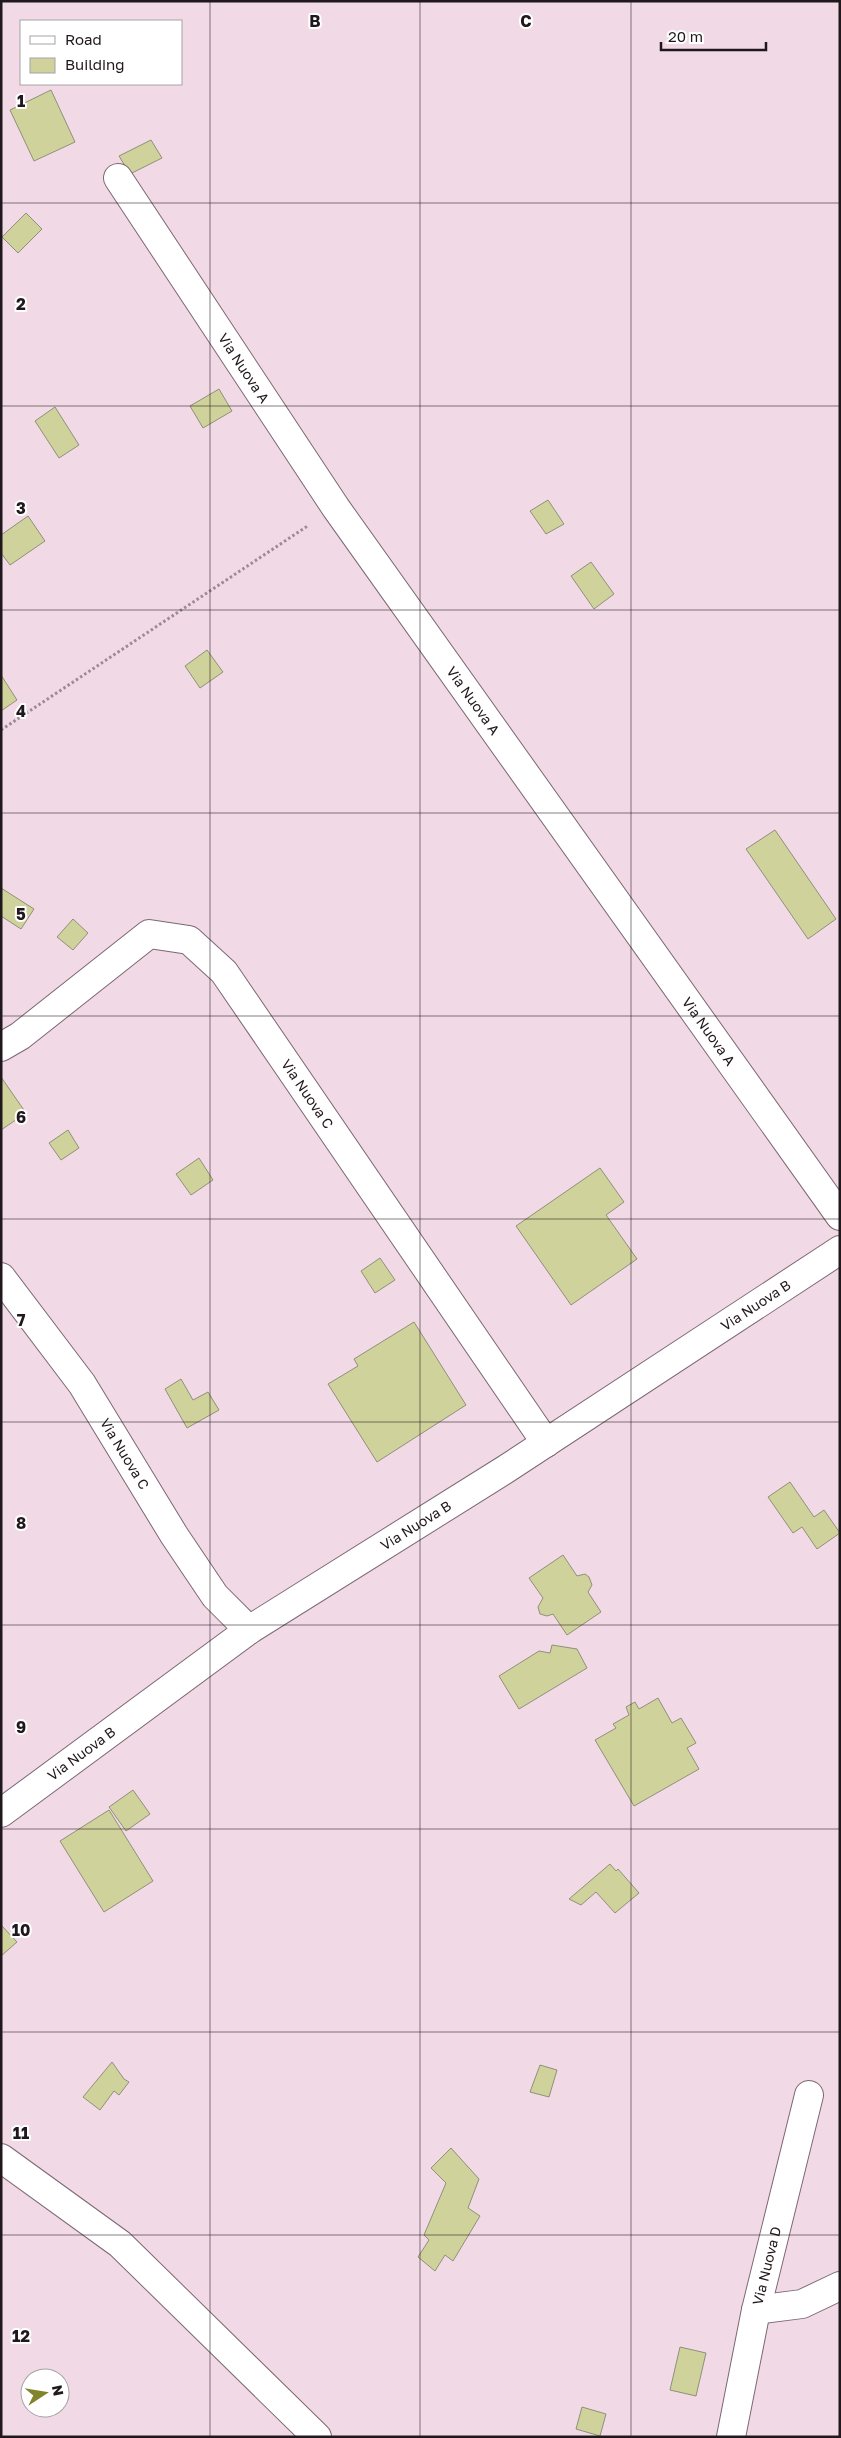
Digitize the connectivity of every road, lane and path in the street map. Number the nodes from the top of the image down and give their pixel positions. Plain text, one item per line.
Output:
1 (118, 178) dead end
2 (336, 508) junction
3 (1, 730) edge
4 (1, 1047) edge
5 (840, 1216) edge
6 (840, 1250) edge
7 (1, 1277) edge
8 (546, 1442) junction
9 (249, 1630) junction
10 (1, 1812) edge
11 (809, 2095) dead end
12 (1, 2158) edge
13 (840, 2286) edge
14 (756, 2310) junction
15 (317, 2437) edge
16 (731, 2437) edge

1 - 2 street, Via Nuova A
2 - 3 path
2 - 5 street, Via Nuova A
4 - 8 street, Via Nuova C
6 - 8 street, Via Nuova B
7 - 9 street, Via Nuova C
8 - 9 street, Via Nuova B
9 - 10 street, Via Nuova B
11 - 14 street, Via Nuova D
12 - 15 street
13 - 14 street
14 - 16 street, Via Nuova D

